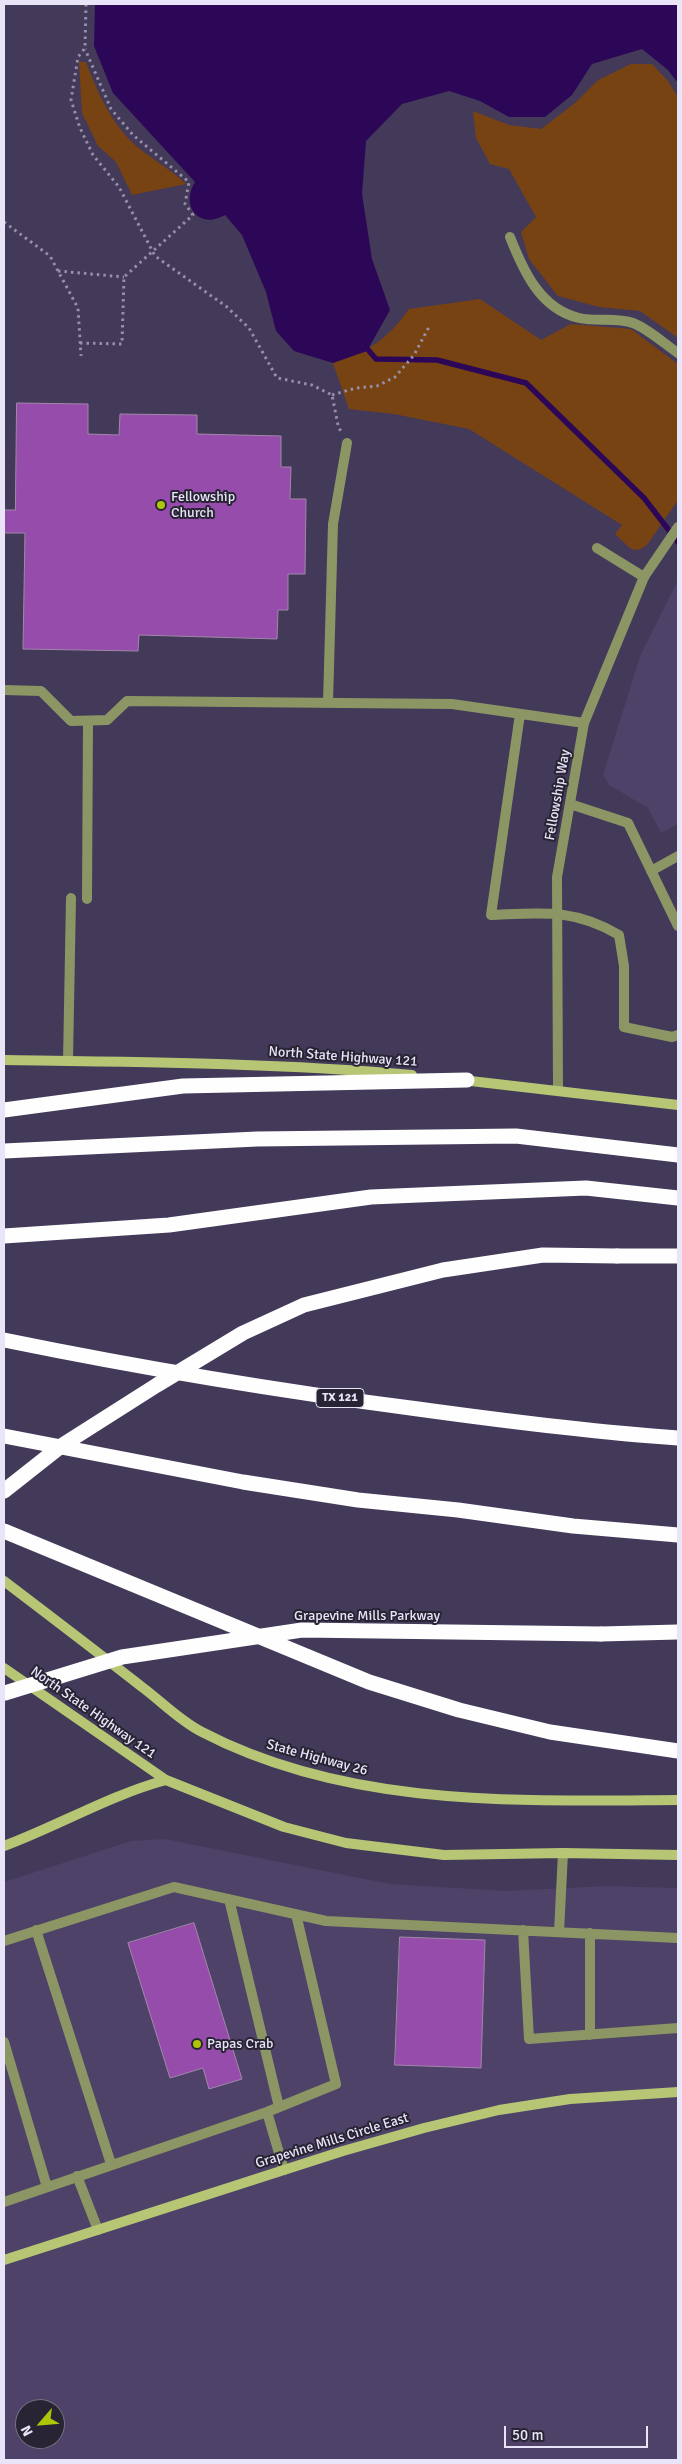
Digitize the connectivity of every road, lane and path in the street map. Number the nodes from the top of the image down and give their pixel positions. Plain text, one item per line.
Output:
1 (86, 4) edge
2 (85, 48) junction
3 (4, 222) edge
4 (510, 236) dead end
5 (152, 251) junction
6 (58, 271) junction
7 (124, 277) junction
8 (430, 325) dead end
9 (80, 343) junction
10 (678, 354) edge
11 (81, 356) dead end
12 (332, 395) junction
13 (348, 443) joint
14 (678, 527) edge
15 (597, 548) dead end
16 (644, 577) junction
17 (4, 690) edge
18 (328, 703) junction
19 (520, 714) junction
20 (88, 721) junction
21 (584, 723) junction
22 (570, 804) junction
23 (678, 856) edge
24 (651, 871) junction
25 (71, 898) dead end
26 (87, 899) dead end
27 (558, 913) junction
28 (678, 926) edge
29 (678, 1035) edge
30 (4, 1060) edge
31 (68, 1061) junction
32 (466, 1080) junction
33 (558, 1090) junction
34 (678, 1105) edge
35 (4, 1110) edge
36 (4, 1151) edge
37 (678, 1155) edge
38 (678, 1198) edge
39 (4, 1236) edge
40 (678, 1256) edge
41 (4, 1340) edge
42 (4, 1436) edge
43 (678, 1438) edge
44 (4, 1491) edge
45 (4, 1531) edge
46 (678, 1535) edge
47 (4, 1581) edge
48 (678, 1632) edge
49 (4, 1668) edge
50 (5, 1693) edge
51 (678, 1751) edge
52 (166, 1780) junction
53 (678, 1800) edge
54 (4, 1846) edge
55 (563, 1853) junction
56 (678, 1855) edge
57 (229, 1899) junction
58 (296, 1914) junction
59 (36, 1930) junction
60 (523, 1930) junction
61 (559, 1932) junction
62 (590, 1933) junction
63 (678, 1938) edge
64 (4, 1941) edge
65 (678, 2028) edge
66 (590, 2035) junction
67 (4, 2042) edge
68 (678, 2092) edge
69 (279, 2107) junction
70 (267, 2112) junction
71 (111, 2164) junction
72 (284, 2170) junction
73 (77, 2176) junction
74 (47, 2187) junction
75 (4, 2202) edge
76 (98, 2230) junction
77 (4, 2260) edge

1 - 2 path
2 - 5 path
2 - 5 path
3 - 6 path
4 - 10 street
5 - 7 path
5 - 12 path
6 - 7 path
6 - 9 path
7 - 9 path
8 - 12 path
9 - 11 path
12 - 13 path
13 - 18 street
14 - 16 street, Fellowship Way
15 - 16 street
16 - 21 street, Fellowship Way
17 - 20 street
18 - 19 street
18 - 20 street
19 - 21 street
19 - 27 street
20 - 26 street
21 - 22 street, Fellowship Way
22 - 24 street
22 - 27 street, Fellowship Way
23 - 24 street
24 - 28 street
25 - 31 street
27 - 29 street
27 - 33 street, Fellowship Way
30 - 31 main road, North State Highway 121
31 - 32 main road, North State Highway 121
32 - 33 main road, North State Highway 121
32 - 35 highway
33 - 34 main road, North State Highway 121
36 - 37 highway
38 - 39 highway
40 - 44 highway, bridge
41 - 43 highway, TX 121
42 - 46 highway
45 - 51 highway
47 - 53 main road, State Highway 26
48 - 50 highway, Grapevine Mills Parkway, bridge
49 - 52 main road, North State Highway 121
52 - 54 main road
52 - 55 main road
55 - 56 main road
55 - 61 street
57 - 58 street
57 - 59 street
57 - 69 street
58 - 60 street
58 - 69 street
59 - 64 street
59 - 71 street
60 - 61 street
60 - 66 street
61 - 62 street
62 - 63 street
62 - 66 street
65 - 66 street
67 - 74 street
68 - 72 main road, Grapevine Mills Circle East
69 - 70 street
70 - 71 street
70 - 72 street
71 - 73 street
72 - 76 main road, Grapevine Mills Circle East
73 - 74 street
73 - 76 street
74 - 75 street
76 - 77 main road, Grapevine Mills Circle East

